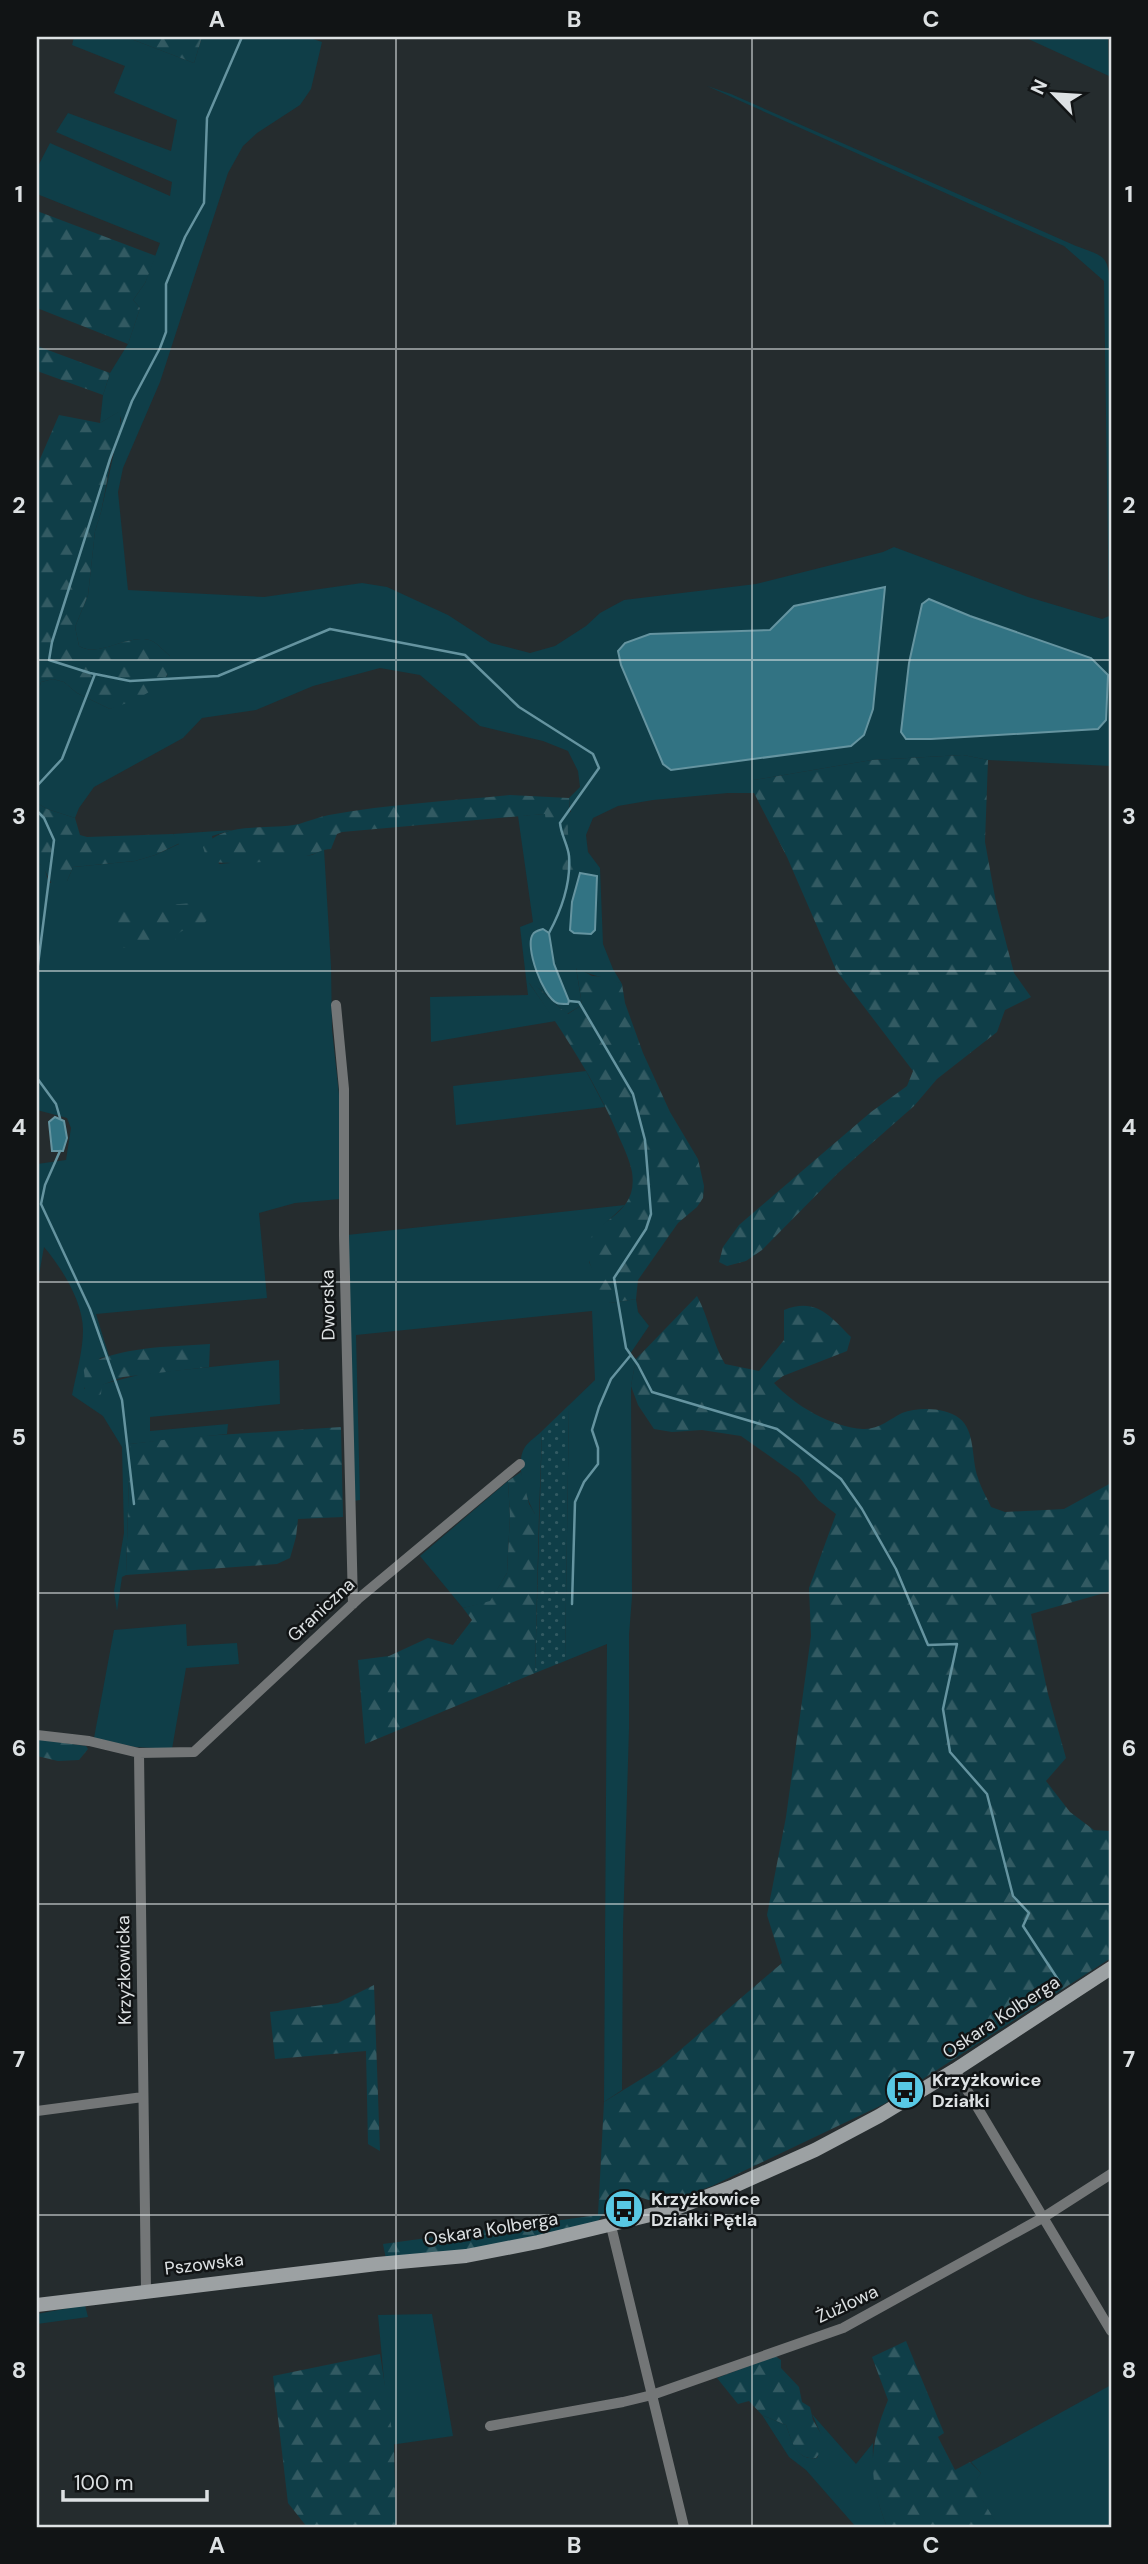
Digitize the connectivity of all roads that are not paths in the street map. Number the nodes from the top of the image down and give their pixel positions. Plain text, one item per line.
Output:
1 (336, 1005) dead end
2 (520, 1464) dead end
3 (353, 1604) junction
4 (37, 1735) edge
5 (139, 1753) junction
6 (1111, 1968) edge
7 (955, 2070) junction
8 (144, 2096) junction
9 (37, 2111) edge
10 (1111, 2174) edge
11 (1044, 2217) junction
12 (611, 2226) junction
13 (377, 2264) joint
14 (146, 2290) junction
15 (37, 2305) edge
16 (1111, 2331) edge
17 (652, 2395) junction
18 (490, 2426) dead end
19 (684, 2527) edge

1 - 3 street, Dworska
2 - 3 street, Graniczna
3 - 5 street, Graniczna
4 - 5 street
5 - 8 street, Krzyżkowicka
6 - 7 main road, Oskara Kolberga
7 - 11 street
7 - 12 main road, Oskara Kolberga
8 - 9 street
8 - 14 street, Krzyżkowicka
10 - 11 street, Żużlowa
11 - 16 street
11 - 17 street, Żużlowa
12 - 13 main road, Oskara Kolberga
12 - 17 street
13 - 14 main road, Pszowska
14 - 15 main road, Pszowska
17 - 18 street, Żużlowa
17 - 19 street

